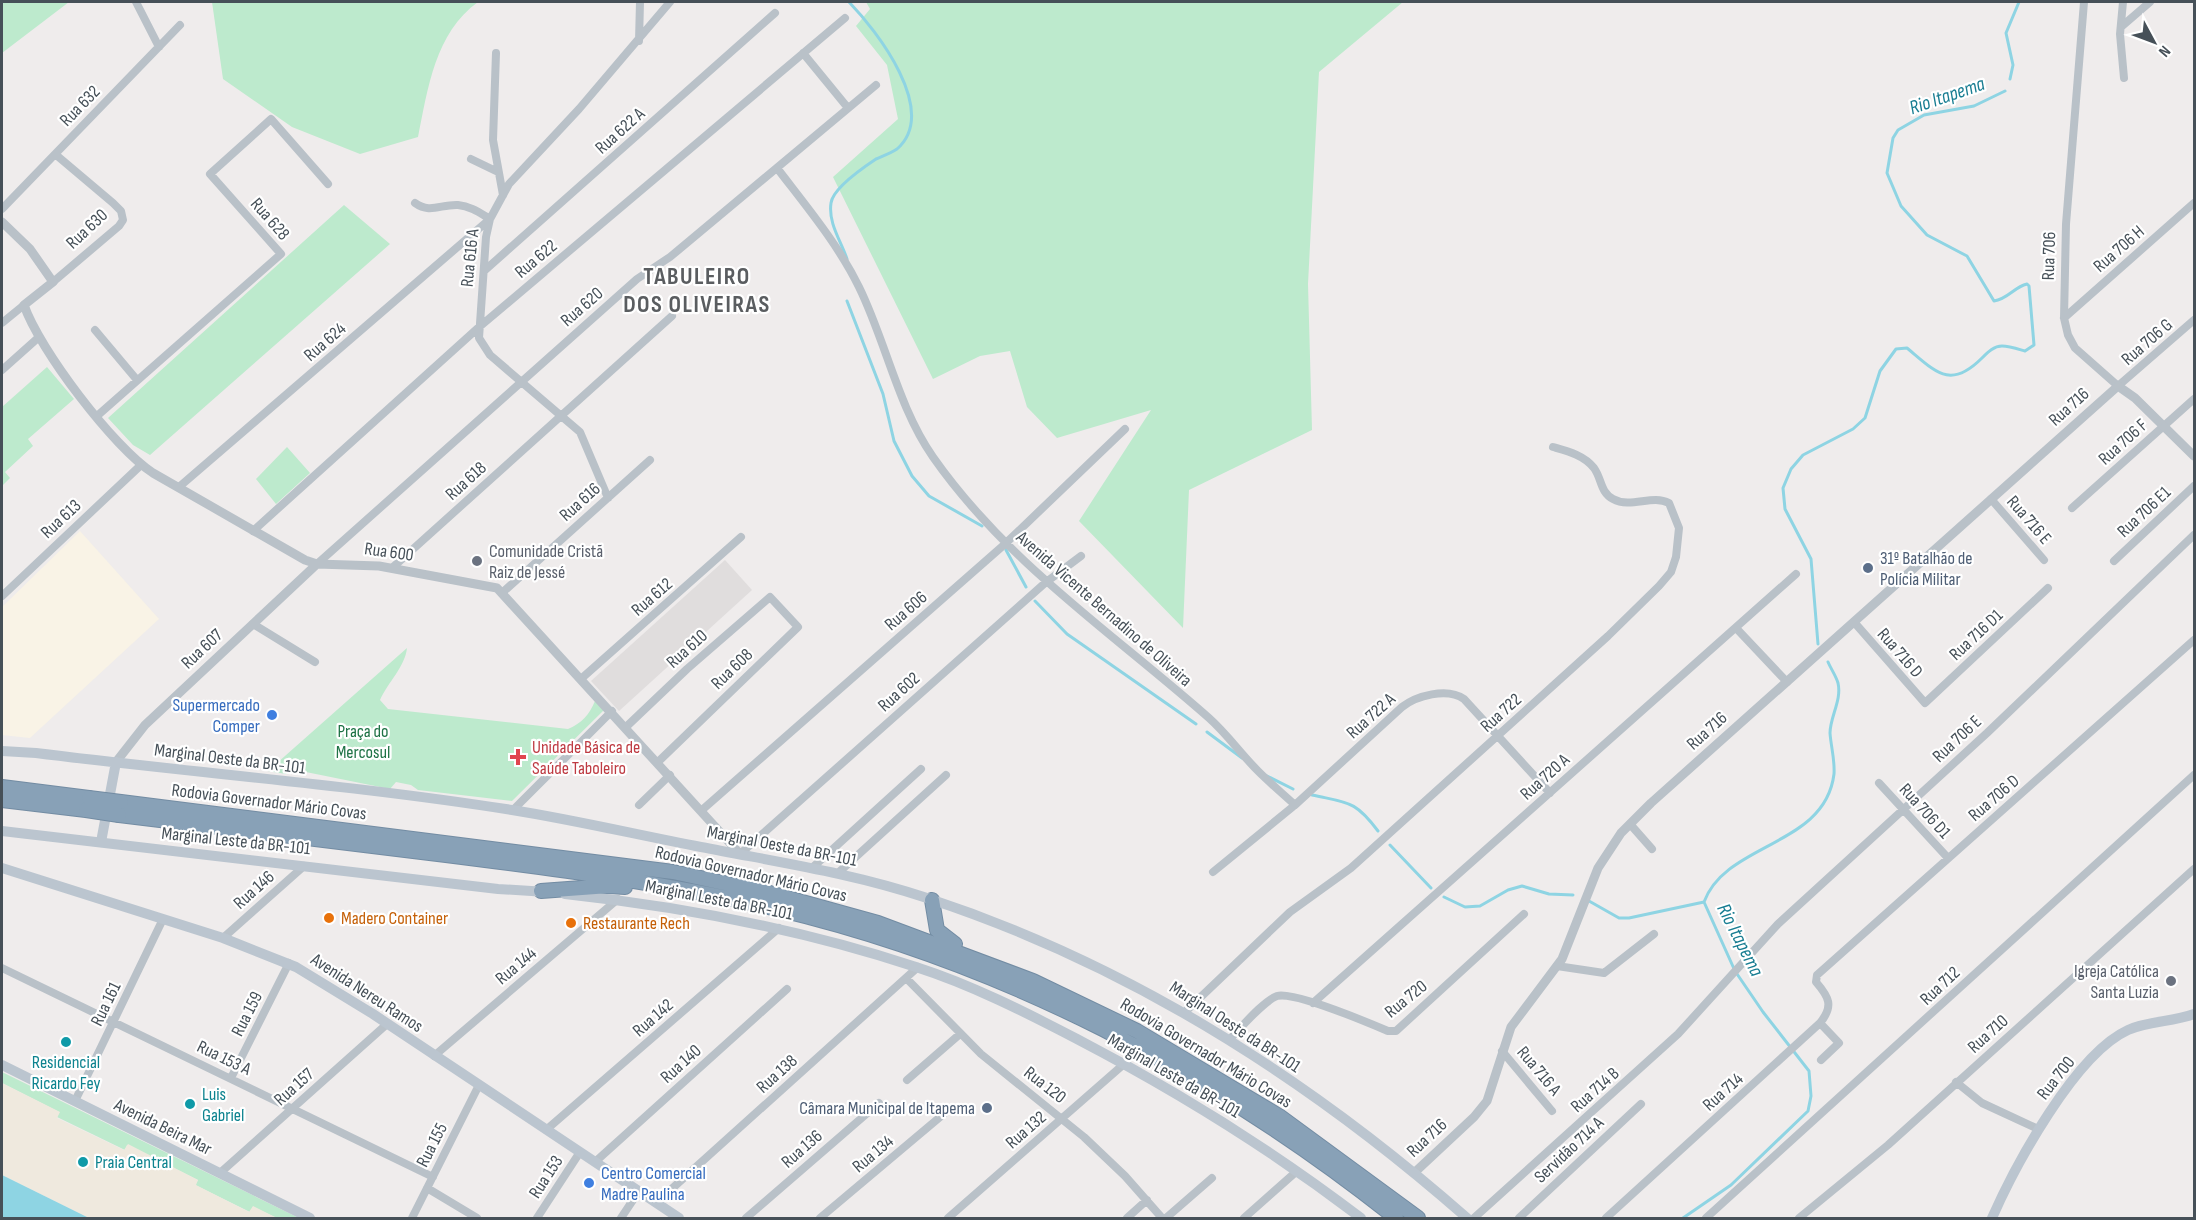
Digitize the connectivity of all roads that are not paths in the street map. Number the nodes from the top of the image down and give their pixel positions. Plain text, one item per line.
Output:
1 (136, 2) edge
2 (640, 2) edge
3 (670, 2) edge
4 (2084, 2) edge
5 (2123, 2) edge
6 (2150, 2) edge
7 (775, 13) dead end
8 (845, 18) dead end
9 (180, 24) dead end
10 (2121, 27) junction
11 (639, 41) junction
12 (159, 47) junction
13 (496, 53) dead end
14 (803, 53) junction
15 (2124, 78) dead end
16 (876, 85) dead end
17 (848, 108) junction
18 (55, 154) junction
19 (471, 159) dead end
20 (777, 168) junction
21 (498, 172) junction
22 (328, 184) dead end
23 (503, 195) junction
24 (415, 203) dead end
25 (2194, 203) edge
26 (2, 209) edge
27 (490, 219) junction
28 (2, 222) edge
29 (484, 271) junction
30 (53, 282) junction
31 (24, 305) junction
32 (672, 316) dead end
33 (2064, 318) junction
34 (2194, 320) edge
35 (2, 323) edge
36 (478, 327) junction
37 (95, 330) dead end
38 (39, 337) junction
39 (2, 370) edge
40 (137, 380) junction
41 (520, 381) junction
42 (2118, 386) junction
43 (2194, 399) edge
44 (97, 416) junction
45 (560, 417) junction
46 (2164, 426) junction
47 (1125, 429) dead end
48 (1552, 447) dead end
49 (2194, 456) edge
50 (650, 460) dead end
51 (141, 465) junction
52 (2194, 486) edge
53 (179, 488) junction
54 (608, 498) junction
55 (1991, 499) junction
56 (2072, 508) dead end
57 (253, 531) junction
58 (2194, 535) edge
59 (741, 537) dead end
60 (1005, 544) junction
61 (1081, 556) dead end
62 (2044, 560) dead end
63 (2114, 561) dead end
64 (317, 564) junction
65 (392, 568) junction
66 (1796, 574) dead end
67 (1045, 583) junction
68 (2048, 588) dead end
69 (502, 592) junction
70 (2, 596) edge
71 (770, 597) joint
72 (1854, 622) junction
73 (253, 624) junction
74 (1736, 628) junction
75 (2194, 640) edge
76 (315, 662) dead end
77 (582, 678) junction
78 (1787, 682) junction
79 (1924, 703) joint
80 (612, 711) junction
81 (626, 727) junction
82 (1498, 736) junction
83 (2, 751) edge
84 (116, 762) junction
85 (658, 762) junction
86 (921, 768) dead end
87 (670, 775) junction
88 (946, 775) dead end
89 (2194, 775) edge
90 (1879, 783) dead end
91 (2, 787) edge
92 (1550, 793) junction
93 (2, 800) edge
94 (87, 804) junction
95 (639, 805) dead end
96 (1295, 805) junction
97 (120, 808) junction
98 (1903, 809) junction
99 (513, 810) junction
100 (702, 810) junction
101 (1630, 824) junction
102 (2, 831) edge
103 (101, 842) junction
104 (1652, 849) dead end
105 (740, 854) junction
106 (1948, 858) junction
107 (305, 865) junction
108 (2, 868) edge
109 (812, 868) junction
110 (2194, 869) edge
111 (1213, 872) dead end
112 (838, 873) junction
113 (541, 891) junction
114 (717, 896) junction
115 (618, 899) junction
116 (933, 900) junction
117 (1524, 914) dead end
118 (163, 920) junction
119 (779, 928) junction
120 (1654, 933) dead end
121 (223, 939) junction
122 (969, 955) junction
123 (289, 963) junction
124 (1557, 966) junction
125 (1740, 966) joint
126 (918, 967) junction
127 (2, 968) edge
128 (906, 978) junction
129 (1815, 979) joint
130 (787, 989) dead end
131 (1313, 1003) junction
132 (1185, 1012) junction
133 (2194, 1014) edge
134 (114, 1021) junction
135 (1820, 1023) junction
136 (387, 1024) junction
137 (960, 1034) junction
138 (1229, 1040) junction
139 (1503, 1051) junction
140 (434, 1056) junction
141 (1821, 1060) dead end
142 (1124, 1064) junction
143 (2, 1065) edge
144 (231, 1078) junction
145 (907, 1080) dead end
146 (1956, 1082) junction
147 (479, 1086) junction
148 (75, 1101) junction
149 (879, 1103) dead end
150 (1641, 1104) dead end
151 (293, 1108) junction
152 (1552, 1111) dead end
153 (946, 1112) dead end
154 (1063, 1118) junction
155 (2038, 1129) junction
156 (546, 1130) junction
157 (580, 1152) junction
158 (595, 1162) junction
159 (1297, 1171) junction
160 (220, 1173) junction
161 (1414, 1173) junction
162 (433, 1177) junction
163 (1212, 1178) dead end
164 (427, 1188) junction
165 (639, 1191) junction
166 (1147, 1200) junction
167 (656, 1203) junction
168 (310, 1218) edge
169 (412, 1218) edge
170 (477, 1218) edge
171 (537, 1218) edge
172 (621, 1218) edge
173 (679, 1218) edge
174 (746, 1218) edge
175 (820, 1218) edge
176 (948, 1218) edge
177 (1127, 1218) edge
178 (1162, 1218) edge
179 (1166, 1218) edge
180 (1244, 1218) edge
181 (1361, 1218) edge
182 (1396, 1218) edge
183 (1418, 1218) edge
184 (1467, 1218) edge
185 (1473, 1218) edge
186 (1519, 1218) edge
187 (1606, 1218) edge
188 (1706, 1218) edge
189 (1799, 1218) edge
190 (1992, 1218) edge

1 - 12 street
2 - 11 street
3 - 11 street, Rua 616 A
4 - 33 street, Rua 706
5 - 10 street
6 - 10 street
7 - 29 street, Rua 622 A
8 - 14 street, Rua 622
9 - 12 street, Rua 632
10 - 15 street
11 - 23 street, Rua 616 A
12 - 18 street, Rua 632
13 - 21 street
14 - 17 street
14 - 36 street, Rua 622
16 - 17 street, Rua 620
17 - 20 street, Rua 620
18 - 26 street, Rua 632
18 - 30 street, Rua 630
19 - 21 street
20 - 41 street, Rua 620
20 - 60 street, Avenida Vicente Bernadino de Oliveira
21 - 23 street
22 - 40 street, Rua 628
23 - 27 street, Rua 616 A
24 - 27 street
25 - 33 street, Rua 706 H
27 - 29 street, Rua 616 A
27 - 53 street, Rua 624
28 - 30 street
29 - 36 street, Rua 616 A
30 - 31 street, Rua 630
31 - 35 street, Rua 630
31 - 38 street, Rua 600
32 - 45 street, Rua 618
33 - 42 street, Rua 706
34 - 42 street, Rua 706 G
36 - 41 street, Rua 616 A
36 - 57 street, Rua 622
37 - 40 street
38 - 39 street
38 - 44 street, Rua 600
40 - 44 street, Rua 628
41 - 45 street, Rua 616 A
41 - 64 street, Rua 620
42 - 46 street, Rua 706
42 - 55 street, Rua 716
43 - 46 street, Rua 706 F
44 - 51 street, Rua 600
45 - 54 street, Rua 616 A
45 - 65 street, Rua 618
46 - 49 street, Rua 706
46 - 56 street, Rua 706 F
47 - 60 street, Rua 606
48 - 82 street, Rua 722
50 - 54 street, Rua 616
51 - 53 street, Rua 600
51 - 70 street, Rua 613
52 - 63 street, Rua 706 E1
53 - 57 street, Rua 600
54 - 69 street, Rua 616
55 - 62 street, Rua 716 E
55 - 72 street, Rua 716
57 - 64 street, Rua 600
58 - 98 street, Rua 706 E
59 - 77 street, Rua 612
60 - 67 street, Avenida Vicente Bernadino de Oliveira
60 - 100 street, Rua 606
61 - 67 street, Rua 602
64 - 65 street, Rua 600
64 - 73 street, Rua 607
65 - 69 street, Rua 600
66 - 74 street, Rua 720 A
67 - 96 street, Avenida Vicente Bernadino de Oliveira
67 - 105 street, Rua 602
68 - 79 street, Rua 716 D1
69 - 77 street, Rua 600
71 - 81 street, Rua 610
71 - 85 street, Rua 608
72 - 78 street, Rua 716
72 - 79 street, Rua 716 D
73 - 76 street
73 - 84 street, Rua 607
74 - 78 street
74 - 92 street, Rua 720 A
75 - 106 street, Rua 706 D
77 - 80 street, Rua 600
78 - 101 street, Rua 716
80 - 81 street, Rua 600
80 - 99 street
81 - 85 street, Rua 600
82 - 92 street, Rua 722 A
82 - 96 street, Rua 722 A
82 - 132 street, Rua 722
83 - 84 main road, Marginal Oeste da BR-101
84 - 99 main road, Marginal Oeste da BR-101
84 - 103 main road
85 - 87 street, Rua 600
86 - 109 street
87 - 95 street
87 - 100 street, Rua 600
88 - 112 street
89 - 188 street, Rua 712
90 - 98 street, Rua 706 D1
91 - 94 highway, Rodovia Governador Mário Covas
92 - 131 street, Rua 720 A
93 - 94 highway, Rodovia Governador Mário Covas
94 - 97 highway, Rodovia Governador Mário Covas, bridge
96 - 111 street, Rua 722 A
97 - 114 highway, Rodovia Governador Mário Covas
97 - 122 highway, Rodovia Governador Mário Covas
98 - 106 street, Rua 706 D1
98 - 125 street, Rua 706 E
99 - 105 main road, Marginal Oeste da BR-101
100 - 105 street, Rua 600
101 - 104 street
101 - 124 street, Rua 716
102 - 103 main road, Marginal Leste da BR-101
103 - 107 main road, Marginal Leste da BR-101
105 - 109 main road, Marginal Oeste da BR-101
106 - 129 street, Rua 706 D
107 - 113 main road, Marginal Leste da BR-101
107 - 121 street, Rua 146
108 - 118 main road, Avenida Nereu Ramos
109 - 112 main road, Marginal Oeste da BR-101
110 - 146 street, Rua 710
112 - 116 main road, Marginal Oeste da BR-101
113 - 114 highway
113 - 115 main road, Marginal Leste da BR-101
114 - 182 highway, Rodovia Governador Mário Covas
115 - 119 main road, Marginal Leste da BR-101
115 - 140 street, Rua 144
116 - 122 highway
116 - 132 main road, Marginal Oeste da BR-101
117 - 131 street, Rua 720
118 - 121 main road, Avenida Nereu Ramos
118 - 134 street, Rua 161
119 - 126 main road, Marginal Leste da BR-101
119 - 156 street, Rua 142
120 - 124 street
121 - 123 main road, Avenida Nereu Ramos
122 - 183 highway, Rodovia Governador Mário Covas
123 - 136 main road, Avenida Nereu Ramos
123 - 144 street, Rua 159
124 - 139 street, Rua 716
125 - 185 street, Rua 714 B
126 - 128 street, Rua 138
126 - 142 main road, Marginal Leste da BR-101
127 - 134 street, Rua 153 A
128 - 137 street, Rua 120
128 - 167 street, Rua 138
129 - 135 street, Rua 714
130 - 158 street, Rua 140
131 - 138 street, Rua 720
132 - 138 main road, Marginal Oeste da BR-101
133 - 155 main road, Rua 700
134 - 144 street, Rua 153 A
134 - 148 street, Rua 161
135 - 141 street
135 - 187 street, Rua 714
136 - 140 main road, Avenida Nereu Ramos
136 - 151 street, Rua 157
137 - 145 street
137 - 154 street, Rua 120
138 - 161 main road, Marginal Oeste da BR-101
139 - 152 street, Rua 716 A
139 - 161 street, Rua 716
140 - 147 main road, Avenida Nereu Ramos
142 - 154 street, Rua 132
142 - 159 main road, Marginal Leste da BR-101
143 - 148 main road, Avenida Beira Mar
144 - 151 street, Rua 153 A
146 - 155 street
146 - 189 street, Rua 710
147 - 156 main road, Avenida Nereu Ramos
147 - 162 street, Rua 155
148 - 160 main road, Avenida Beira Mar
149 - 174 street, Rua 136
150 - 186 street, Servidão 714 A
151 - 160 street, Rua 157
151 - 162 street, Rua 153 A
153 - 175 street, Rua 134
154 - 166 street, Rua 120
154 - 176 street, Rua 132
155 - 190 main road, Rua 700
156 - 157 main road, Avenida Nereu Ramos
157 - 158 main road, Avenida Nereu Ramos
157 - 171 street, Rua 153
158 - 165 main road, Avenida Nereu Ramos
159 - 180 street
159 - 181 main road, Marginal Leste da BR-101
160 - 168 main road, Avenida Beira Mar
161 - 184 main road, Marginal Oeste da BR-101
162 - 164 street, Rua 155
163 - 179 street
164 - 169 street, Rua 155
164 - 170 street
165 - 167 main road, Avenida Nereu Ramos
165 - 172 street
166 - 177 street
166 - 178 street, Rua 120
167 - 173 main road, Avenida Nereu Ramos

